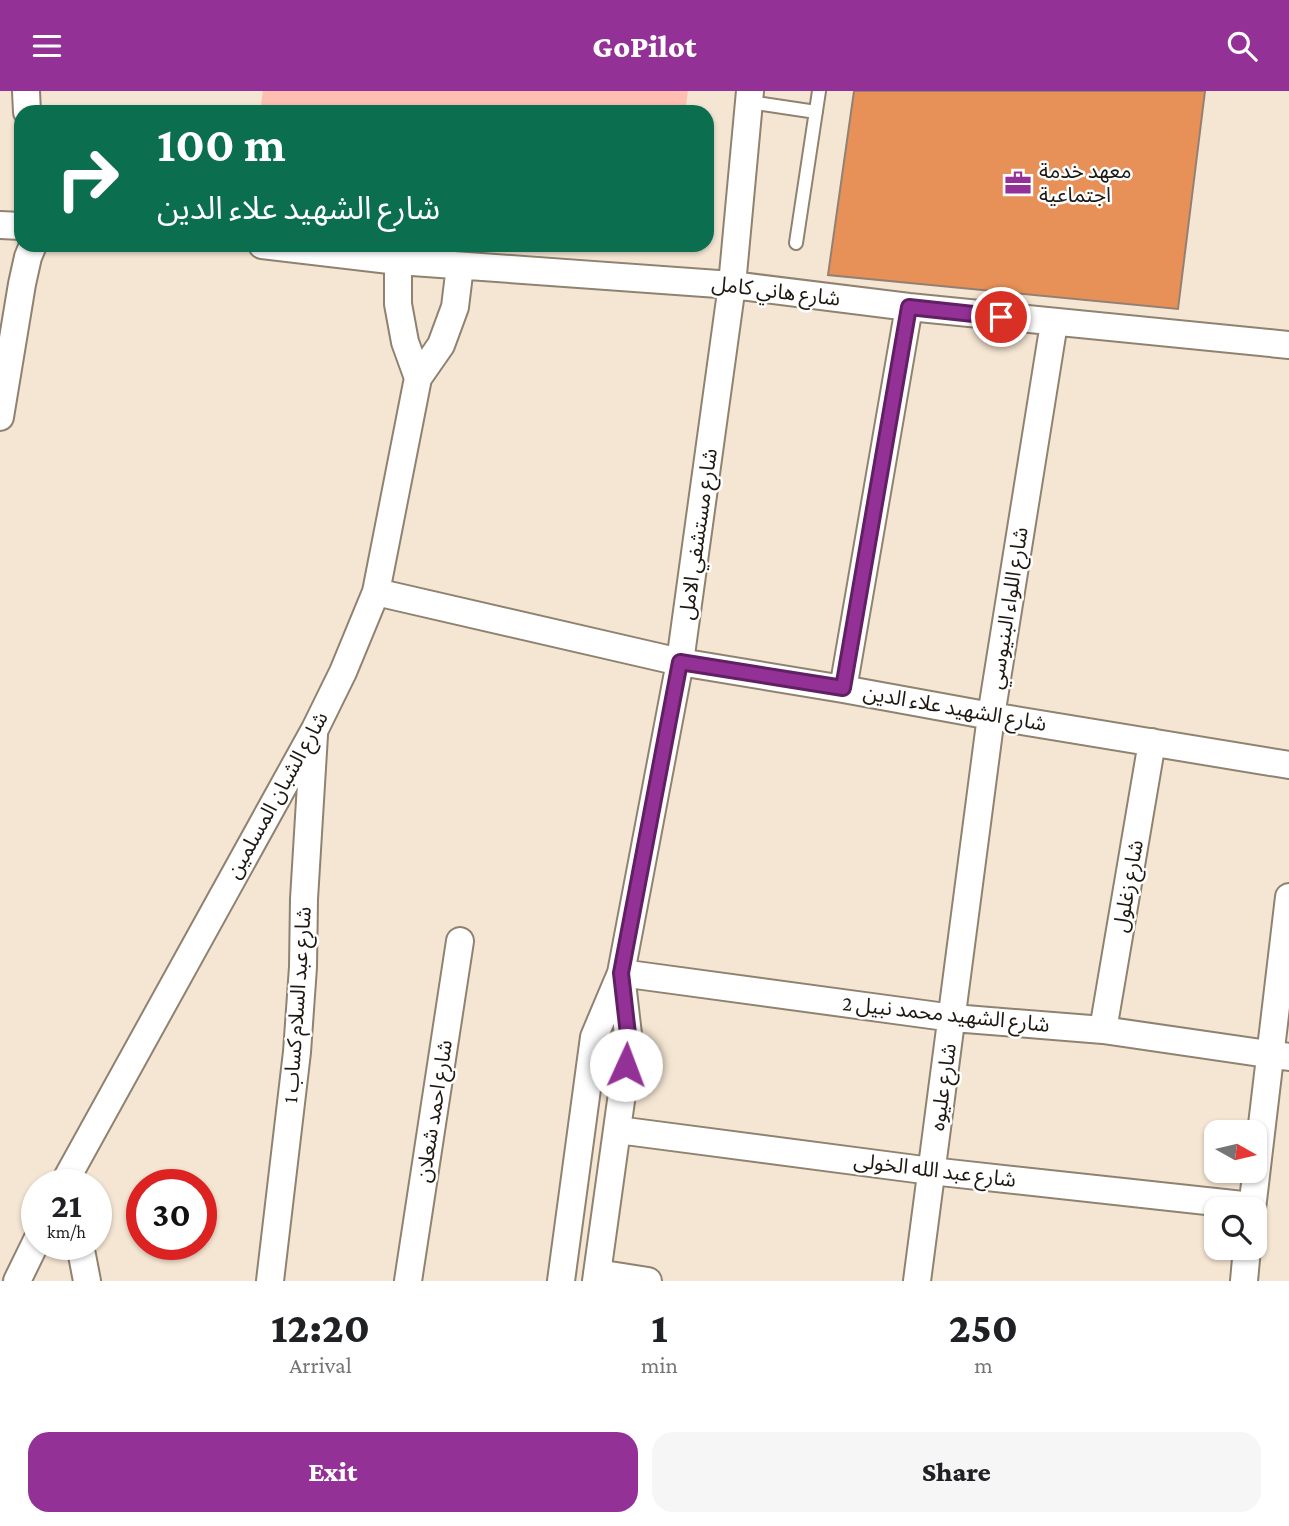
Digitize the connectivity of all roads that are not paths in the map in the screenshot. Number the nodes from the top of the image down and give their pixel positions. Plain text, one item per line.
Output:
1 (819, 91) edge
2 (749, 97) edge
3 (816, 112) junction
4 (796, 243) dead end
5 (30, 252) edge
6 (322, 252) edge
7 (398, 261) junction
8 (460, 266) junction
9 (732, 285) junction
10 (909, 307) junction
11 (1054, 323) junction
12 (1289, 345) edge
13 (418, 378) junction
14 (0, 417) edge
15 (376, 592) junction
16 (680, 662) junction
17 (843, 688) junction
18 (991, 716) junction
19 (315, 729) junction
20 (1152, 742) junction
21 (1289, 765) edge
22 (1289, 897) edge
23 (460, 941) dead end
24 (621, 973) junction
25 (953, 1018) junction
26 (1103, 1030) junction
27 (1280, 1056) edge
28 (618, 1129) junction
29 (73, 1169) edge
30 (931, 1171) junction
31 (1254, 1197) edge
32 (1204, 1202) edge
33 (28, 1260) edge
34 (83, 1260) edge
35 (1246, 1260) edge
36 (597, 1277) edge
37 (18, 1281) edge
38 (87, 1281) edge
39 (270, 1281) edge
40 (408, 1281) edge
41 (561, 1281) edge
42 (648, 1281) edge
43 (917, 1281) edge
44 (1244, 1281) edge

1 - 3 lane
2 - 3 lane
2 - 9 street, شارع مستشفي الامل
3 - 4 lane
5 - 14 street
6 - 7 street, شارع هاني كامل
7 - 8 street, شارع هاني كامل
7 - 13 street
8 - 9 street, شارع هاني كامل
8 - 13 street, شارع الشبان المسلمين
9 - 10 street, شارع هاني كامل
9 - 16 street, شارع مستشفي الامل
10 - 11 street, شارع هاني كامل
10 - 17 street
11 - 12 street, شارع هاني كامل
11 - 18 street, شارع اللواء البنيوسي
13 - 15 street, شارع الشبان المسلمين
15 - 16 street, شارع الشهيد علاء الدين
15 - 19 street, شارع الشبان المسلمين
16 - 17 street, شارع الشهيد علاء الدين
16 - 24 street, شارع مستشفي الامل
17 - 18 street, شارع الشهيد علاء الدين
18 - 20 street, شارع الشهيد علاء الدين
18 - 25 street, شارع اللواء البنيوسي
19 - 29 street, شارع الشبان المسلمين
19 - 39 street, شارع عبد السلام كساب 1
20 - 21 street, شارع الشهيد علاء الدين
20 - 26 street, شارع زغلول
22 - 27 street
23 - 40 street, شارع احمد شعلان
24 - 25 street, شارع الشهيد محمد نبيل 2
24 - 28 street, شارع مستشفي الامل
24 - 41 street, شارع مستشفي الامل
25 - 26 street, شارع الشهيد محمد نبيل 2
25 - 30 street, شارع عليوه
26 - 27 street, شارع الشهيد محمد نبيل 2
27 - 31 street
28 - 30 street, شارع عبد الله الخولى
28 - 36 street, شارع مستشفي الامل
30 - 32 street, شارع عبد الله الخولى
30 - 43 street, شارع عليوه
33 - 37 street
34 - 38 street
35 - 44 street
36 - 42 street

